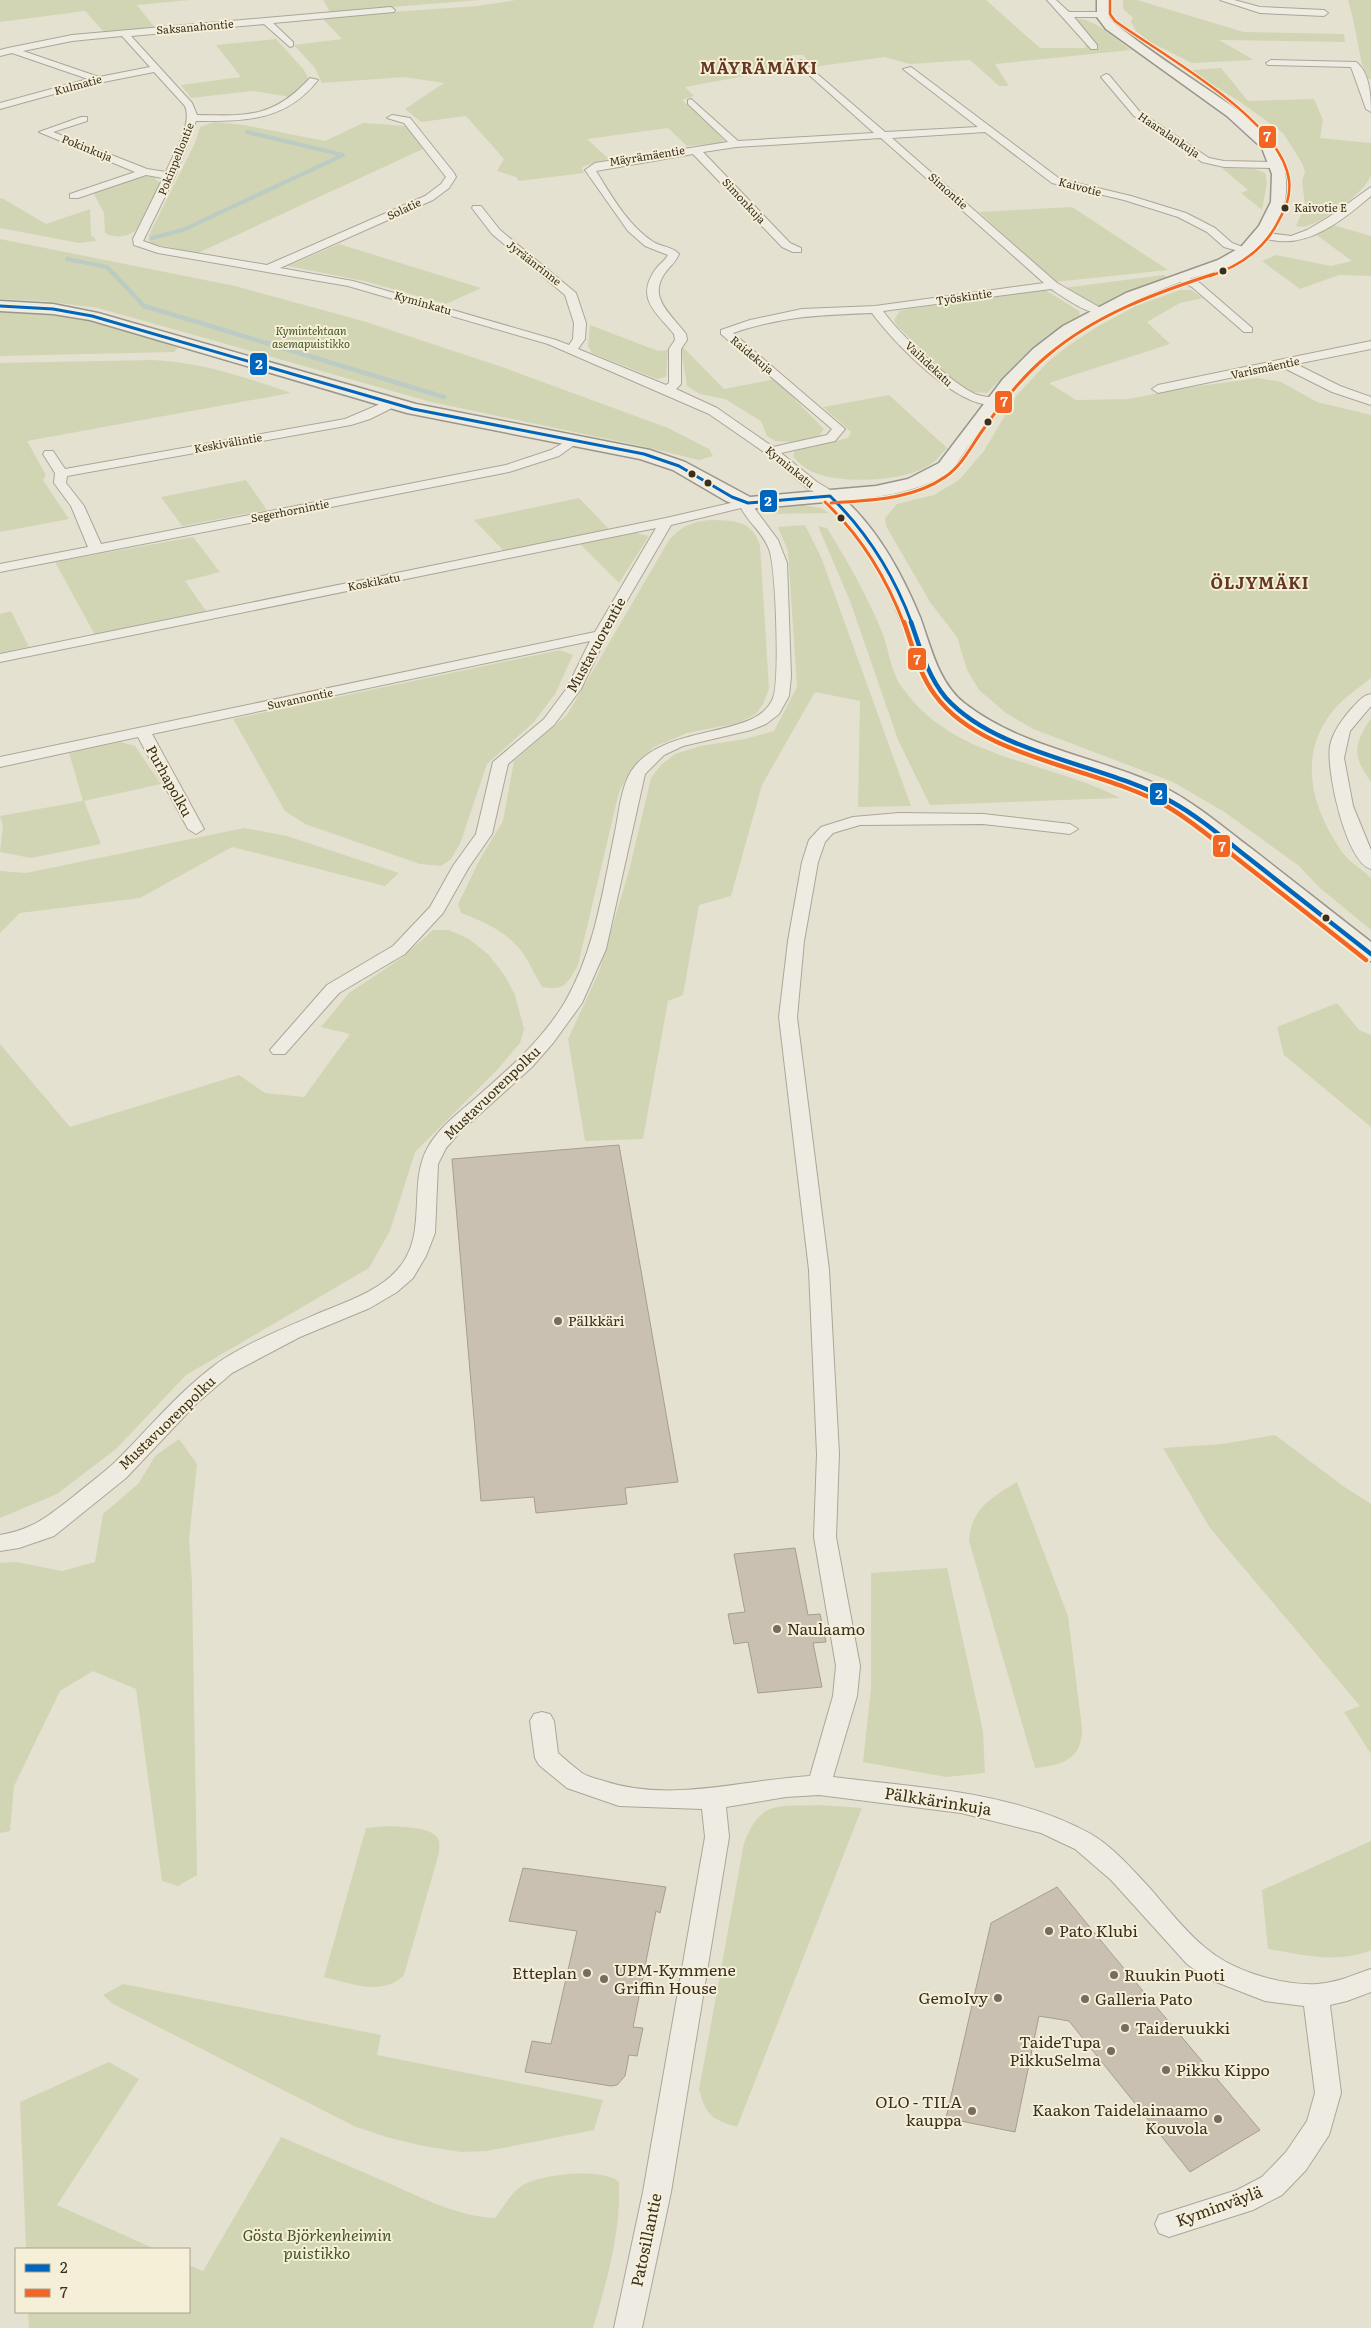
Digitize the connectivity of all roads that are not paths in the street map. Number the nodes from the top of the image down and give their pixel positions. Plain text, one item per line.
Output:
1 (1052, 0) edge
2 (1224, 0) edge
3 (1103, 7) edge
4 (391, 10) dead end
5 (1324, 13) dead end
6 (1067, 15) junction
7 (265, 20) junction
8 (126, 34) junction
9 (290, 44) dead end
10 (1094, 47) dead end
11 (11, 50) junction
12 (0, 53) edge
13 (801, 63) dead end
14 (1271, 63) dead end
15 (158, 68) junction
16 (908, 69) dead end
17 (1106, 77) dead end
18 (97, 80) junction
19 (313, 80) dead end
20 (691, 102) dead end
21 (0, 106) edge
22 (1371, 109) edge
23 (193, 118) junction
24 (392, 118) dead end
25 (84, 119) dead end
26 (986, 129) junction
27 (886, 136) junction
28 (736, 144) junction
29 (694, 149) junction
30 (1278, 165) junction
31 (145, 172) junction
32 (170, 176) junction
33 (1371, 190) edge
34 (74, 196) dead end
35 (477, 208) dead end
36 (1259, 235) junction
37 (1292, 239) junction
38 (138, 243) joint
39 (797, 250) dead end
40 (1246, 250) junction
41 (1278, 250) dead end
42 (270, 268) junction
43 (1180, 277) junction
44 (1053, 285) junction
45 (0, 306) edge
46 (875, 309) junction
47 (1100, 311) junction
48 (1248, 330) dead end
49 (1371, 345) edge
50 (570, 350) junction
51 (1286, 364) junction
52 (1158, 389) dead end
53 (668, 390) junction
54 (994, 401) junction
55 (1371, 401) edge
56 (392, 403) junction
57 (575, 440) junction
58 (772, 451) junction
59 (49, 454) dead end
60 (61, 473) junction
61 (830, 496) junction
62 (748, 503) junction
63 (666, 522) junction
64 (96, 549) junction
65 (0, 568) edge
66 (600, 635) junction
67 (0, 658) edge
68 (1371, 698) edge
69 (143, 732) junction
70 (0, 762) edge
71 (196, 829) dead end
72 (1070, 829) dead end
73 (1371, 864) edge
74 (1371, 954) edge
75 (279, 1050) dead end
76 (0, 1543) edge
77 (542, 1721) dead end
78 (819, 1784) junction
79 (713, 1799) junction
80 (1371, 1980) edge
81 (1316, 1996) junction
82 (663, 2152) joint
83 (1169, 2224) dead end
84 (628, 2328) edge

1 - 6 street
2 - 5 street
3 - 6 street
3 - 30 street
4 - 7 street, Saksanahontie
6 - 10 street
7 - 8 street, Saksanahontie
7 - 9 street
8 - 11 street, Saksanahontie
8 - 15 street, Pokinpellontie
11 - 12 street, Saksanahontie
11 - 18 street
13 - 27 street, Simontie
14 - 22 street
15 - 18 street, Kulmatie
15 - 23 street, Pokinpellontie
16 - 26 street, Kaivotie
17 - 30 street, Haaralankuja
18 - 21 street, Kulmatie
19 - 23 street
20 - 28 street
23 - 32 street, Pokinpellontie
24 - 42 street, Solatie
25 - 31 street, Pokinkuja
26 - 27 street, Mäyrämäentie
26 - 40 street, Kaivotie
27 - 28 street, Mäyrämäentie
27 - 44 street, Simontie
28 - 29 street, Mäyrämäentie
29 - 39 street, Simonkuja
29 - 53 street, Mäyrämäentie
30 - 36 street
31 - 32 street, Pokinkuja
31 - 34 street
32 - 38 street, Pokinpellontie
33 - 37 street
35 - 50 street, Jyräänrinne
36 - 37 street
36 - 40 street
37 - 41 street
38 - 42 street, Kyminkatu
40 - 43 street
42 - 50 street, Kyminkatu
43 - 47 street
43 - 48 street
44 - 46 street, Työskintie
44 - 47 street, Simontie
45 - 56 street
46 - 54 street, Vaihdekatu
46 - 58 street, Raidekuja
47 - 54 street
49 - 51 street, Varismäentie
50 - 53 street, Kyminkatu
51 - 52 street, Varismäentie
51 - 55 street
53 - 58 street, Kyminkatu
54 - 61 street
56 - 57 street
56 - 60 street, Keskivälintie
57 - 62 street
57 - 64 street, Segerhornintie
58 - 61 street, Kyminkatu
59 - 60 street
60 - 64 street
61 - 62 street
61 - 74 street, Kyminkatu
62 - 63 street, Koskikatu
62 - 76 street, Mustavuorenpolku
63 - 66 street, Mustavuorentie
63 - 67 street, Koskikatu
64 - 65 street, Segerhornintie
66 - 69 street, Suvannontie
66 - 75 street, Mustavuorentie
68 - 73 street
69 - 70 street, Suvannontie
69 - 71 street, Purhapolku
72 - 78 street
77 - 79 street, Pälkkärinkuja
78 - 79 street, Pälkkärinkuja
78 - 81 street, Pälkkärinkuja
79 - 82 street
80 - 81 street
81 - 83 street, Kyminväylä
82 - 84 street, Patosillantie

